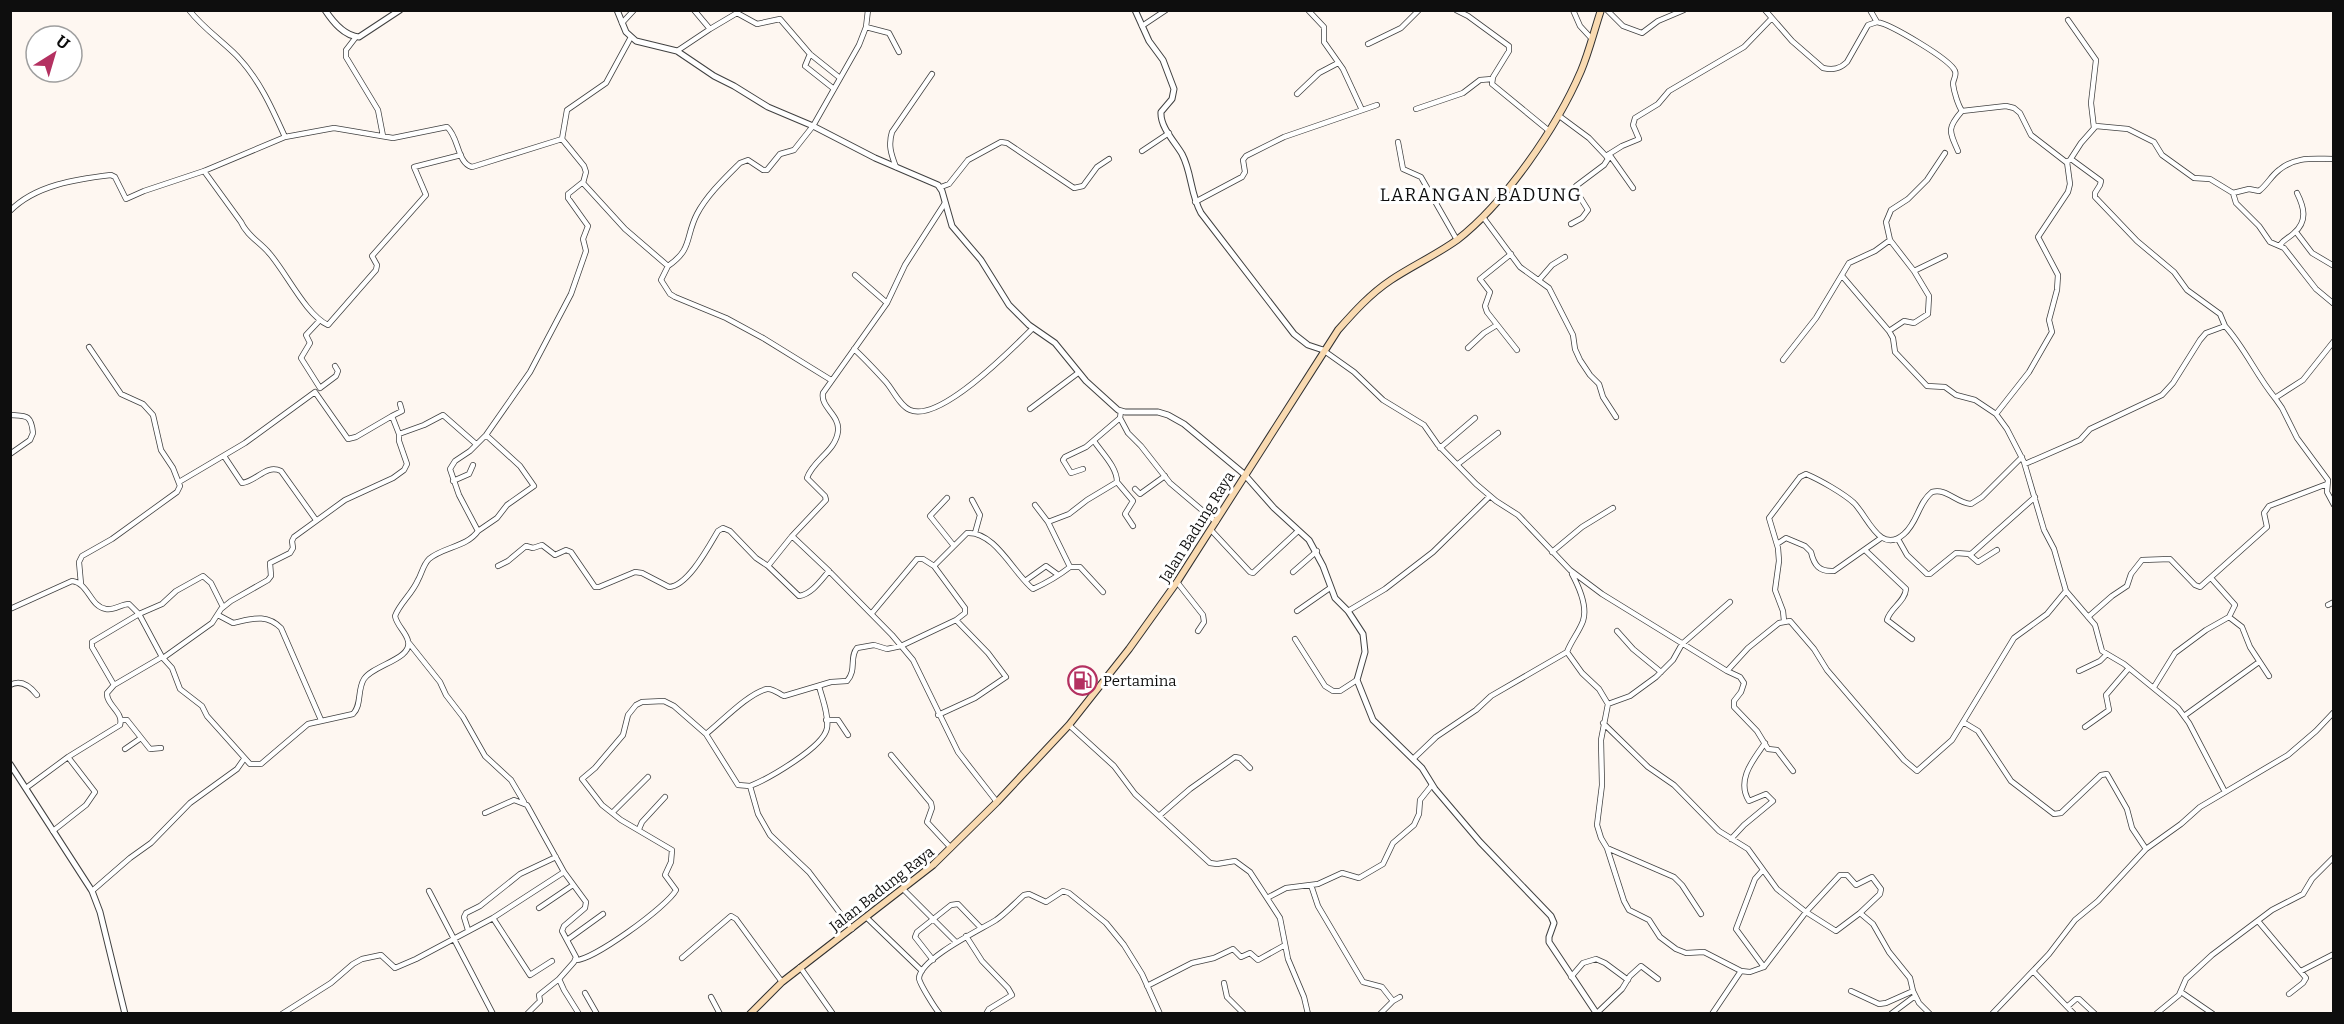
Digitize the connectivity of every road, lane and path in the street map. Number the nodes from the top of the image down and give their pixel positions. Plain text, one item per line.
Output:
1 (189, 10) edge
2 (325, 10) edge
3 (400, 10) edge
4 (617, 10) edge
5 (634, 10) edge
6 (694, 10) edge
7 (868, 10) edge
8 (1135, 10) edge
9 (1166, 10) edge
10 (1308, 10) edge
11 (1419, 10) edge
12 (1456, 10) edge
13 (1573, 10) edge
14 (1601, 10) edge
15 (1607, 10) edge
16 (1684, 10) edge
17 (1765, 10) edge
18 (1870, 10) edge
19 (1469, 13) edge
20 (1771, 19) junction
21 (2068, 20) dead end
22 (622, 22) junction
23 (1877, 22) junction
24 (1142, 26) junction
25 (866, 27) junction
26 (710, 29) junction
27 (356, 37) junction
28 (631, 37) junction
29 (1592, 39) junction
30 (1368, 44) dead end
31 (676, 51) junction
32 (899, 52) dead end
33 (810, 54) junction
34 (1338, 63) junction
35 (932, 74) dead end
36 (840, 78) junction
37 (1492, 79) junction
38 (834, 89) junction
39 (1298, 94) dead end
40 (1377, 105) dead end
41 (1416, 109) dead end
42 (1362, 110) junction
43 (1962, 111) junction
44 (1558, 115) junction
45 (813, 126) junction
46 (2094, 128) junction
47 (1548, 130) junction
48 (1169, 134) junction
49 (383, 136) junction
50 (285, 137) junction
51 (562, 139) junction
52 (1398, 142) dead end
53 (1142, 151) dead end
54 (1958, 151) dead end
55 (1945, 153) dead end
56 (461, 155) junction
57 (1607, 155) junction
58 (1109, 159) dead end
59 (2334, 159) edge
60 (2069, 160) junction
61 (896, 167) junction
62 (204, 171) junction
63 (583, 182) junction
64 (941, 187) junction
65 (1633, 188) dead end
66 (2233, 192) junction
67 (2297, 193) dead end
68 (1195, 202) junction
69 (945, 203) junction
70 (10, 211) edge
71 (1483, 217) junction
72 (1571, 224) dead end
73 (2296, 232) junction
74 (1457, 240) junction
75 (1890, 240) junction
76 (2280, 246) junction
77 (1511, 254) junction
78 (1945, 256) dead end
79 (1565, 257) dead end
80 (668, 266) junction
81 (2334, 266) edge
82 (1914, 271) junction
83 (855, 275) dead end
84 (1842, 277) junction
85 (1539, 280) junction
86 (888, 303) junction
87 (2334, 304) edge
88 (320, 320) junction
89 (1497, 325) junction
90 (2225, 326) junction
91 (1033, 328) junction
92 (1889, 331) junction
93 (2334, 341) edge
94 (89, 347) dead end
95 (1468, 348) dead end
96 (854, 349) junction
97 (1323, 350) junction
98 (1516, 350) dead end
99 (1783, 360) dead end
100 (335, 366) dead end
101 (1078, 373) junction
102 (831, 380) junction
103 (320, 388) junction
104 (315, 392) junction
105 (2275, 398) junction
106 (400, 404) dead end
107 (1030, 409) dead end
108 (1121, 414) junction
109 (1996, 414) junction
110 (10, 415) edge
111 (392, 416) junction
112 (1616, 417) dead end
113 (1475, 418) dead end
114 (1498, 433) dead end
115 (399, 434) junction
116 (486, 435) junction
117 (1094, 441) junction
118 (476, 444) junction
119 (1440, 448) junction
120 (10, 454) edge
121 (224, 456) junction
122 (2022, 457) junction
123 (1458, 464) junction
124 (2025, 464) junction
125 (473, 465) dead end
126 (1083, 469) dead end
127 (1245, 474) junction
128 (1165, 476) junction
129 (2334, 476) edge
130 (453, 481) junction
131 (180, 482) junction
132 (1117, 482) junction
133 (2328, 482) junction
134 (1135, 489) dead end
135 (1490, 496) junction
136 (2035, 497) junction
137 (947, 498) dead end
138 (972, 500) dead end
139 (1035, 505) dead end
140 (2334, 505) edge
141 (1613, 508) dead end
142 (316, 520) junction
143 (1048, 522) junction
144 (1216, 522) junction
145 (1133, 526) dead end
146 (1211, 530) junction
147 (478, 531) junction
148 (1298, 531) junction
149 (975, 533) junction
150 (792, 536) junction
151 (1881, 538) junction
152 (1898, 539) junction
153 (1777, 543) junction
154 (954, 546) junction
155 (1997, 550) dead end
156 (1317, 551) junction
157 (1866, 551) junction
158 (1552, 552) junction
159 (1970, 555) junction
160 (498, 566) dead end
161 (768, 566) junction
162 (934, 567) junction
163 (1070, 567) junction
164 (830, 570) junction
165 (1570, 570) junction
166 (1293, 572) dead end
167 (1057, 574) junction
168 (2211, 578) junction
169 (1025, 581) junction
170 (1177, 582) junction
171 (81, 584) junction
172 (1330, 588) junction
173 (2066, 591) junction
174 (1103, 592) dead end
175 (1730, 602) dead end
176 (2334, 602) edge
177 (2328, 605) dead end
178 (223, 607) junction
179 (10, 609) edge
180 (1297, 611) dead end
181 (1348, 611) junction
182 (139, 614) junction
183 (872, 614) junction
184 (218, 615) junction
185 (2088, 617) junction
186 (2229, 617) junction
187 (956, 620) junction
188 (1784, 621) junction
189 (1198, 631) dead end
190 (1617, 631) dead end
191 (1295, 639) dead end
192 (1912, 639) dead end
193 (409, 643) junction
194 (1682, 644) junction
195 (902, 646) junction
196 (1567, 652) junction
197 (2106, 655) junction
198 (163, 657) junction
199 (2259, 662) junction
200 (2129, 668) junction
201 (1727, 671) junction
202 (2079, 671) dead end
203 (1661, 672) junction
204 (2269, 676) dead end
205 (1357, 680) junction
206 (10, 685) edge
207 (114, 685) junction
208 (819, 686) junction
209 (2154, 687) junction
210 (38, 695) dead end
211 (1608, 704) junction
212 (2334, 712) edge
213 (938, 715) junction
214 (2184, 716) junction
215 (121, 720) junction
216 (321, 720) junction
217 (826, 720) junction
218 (1963, 722) junction
219 (1604, 723) junction
220 (1069, 725) junction
221 (2085, 727) dead end
222 (706, 734) junction
223 (848, 735) dead end
224 (141, 738) junction
225 (1765, 743) junction
226 (161, 748) dead end
227 (125, 749) dead end
228 (891, 755) dead end
229 (68, 757) junction
230 (244, 759) junction
231 (1413, 759) junction
232 (10, 764) edge
233 (1250, 768) dead end
234 (1793, 771) dead end
235 (648, 777) dead end
236 (1432, 785) junction
237 (750, 786) junction
238 (26, 788) junction
239 (2225, 792) junction
240 (665, 797) dead end
241 (524, 802) junction
242 (997, 802) junction
243 (613, 812) junction
244 (485, 813) dead end
245 (1160, 815) junction
246 (639, 829) junction
247 (53, 831) junction
248 (1731, 839) junction
249 (951, 848) junction
250 (1607, 848) junction
251 (2146, 849) junction
252 (555, 857) junction
253 (2334, 857) edge
254 (1763, 870) junction
255 (564, 872) junction
256 (573, 885) junction
257 (1311, 885) junction
258 (903, 889) junction
259 (92, 891) junction
260 (429, 891) dead end
261 (1267, 898) junction
262 (539, 908) dead end
263 (1806, 912) junction
264 (1860, 913) junction
265 (603, 914) dead end
266 (1701, 914) dead end
267 (866, 917) junction
268 (493, 918) junction
269 (934, 918) junction
270 (2258, 921) junction
271 (852, 928) junction
272 (981, 928) junction
273 (468, 930) junction
274 (966, 936) junction
275 (452, 938) junction
276 (567, 940) junction
277 (956, 942) junction
278 (1285, 945) junction
279 (2332, 955) edge
280 (681, 958) dead end
281 (575, 960) junction
282 (933, 960) junction
283 (552, 961) dead end
284 (2334, 962) edge
285 (1764, 966) junction
286 (800, 967) junction
287 (922, 971) junction
288 (1742, 971) junction
289 (2034, 971) junction
290 (2301, 971) junction
291 (1571, 977) junction
292 (1658, 978) dead end
293 (559, 979) junction
294 (1628, 980) junction
295 (782, 981) junction
296 (1224, 983) dead end
297 (1147, 986) junction
298 (1851, 991) dead end
299 (2181, 992) junction
300 (585, 993) dead end
301 (1914, 994) junction
302 (2289, 994) dead end
303 (711, 997) dead end
304 (1400, 997) dead end
305 (1392, 1001) junction
306 (2068, 1006) junction
307 (1597, 1013) edge
308 (125, 1014) edge
309 (282, 1014) edge
310 (493, 1014) edge
311 (527, 1014) edge
312 (579, 1014) edge
313 (597, 1014) edge
314 (720, 1014) edge
315 (750, 1014) edge
316 (833, 1014) edge
317 (940, 1014) edge
318 (986, 1014) edge
319 (1160, 1014) edge
320 (1244, 1014) edge
321 (1308, 1014) edge
322 (1380, 1014) edge
323 (1712, 1014) edge
324 (1891, 1014) edge
325 (1930, 1014) edge
326 (1992, 1014) edge
327 (2074, 1014) edge
328 (2095, 1014) edge
329 (2156, 1014) edge
330 (2213, 1014) edge

1 - 50 street
2 - 27 street
3 - 27 street
4 - 22 street
5 - 22 street
6 - 26 street
7 - 25 street
8 - 24 street
9 - 24 street
10 - 34 street
11 - 30 street
12 - 19 street
13 - 29 street
14 - 29 main road, Jalan Badung Raya
15 - 16 street
17 - 20 street
18 - 23 street
19 - 37 street
20 - 23 street
20 - 57 street
21 - 46 street
22 - 28 street
23 - 43 street
24 - 48 street
25 - 32 street
25 - 36 street
26 - 31 street
26 - 33 street
27 - 49 street
28 - 31 street
28 - 51 street
29 - 44 main road, Jalan Badung Raya
31 - 45 street
33 - 36 street
33 - 38 street
34 - 39 street
34 - 42 street
35 - 61 street
36 - 38 street
37 - 41 street
37 - 47 street
38 - 45 street
40 - 42 street
42 - 68 street
43 - 54 street
43 - 60 street
44 - 47 main road, Jalan Badung Raya
44 - 57 street
45 - 61 street
45 - 80 street
46 - 60 street
46 - 66 street
47 - 71 main road, Jalan Badung Raya
48 - 53 street
48 - 68 street
49 - 50 street
49 - 56 street
50 - 62 street
51 - 56 street
51 - 63 street
52 - 74 street
55 - 75 street
56 - 88 street
57 - 65 street
57 - 72 street
58 - 64 street
59 - 66 street
60 - 90 street
60 - 109 street
61 - 64 street
62 - 70 street
62 - 88 street
63 - 80 street
63 - 116 street
64 - 69 street
66 - 76 street
67 - 73 street
68 - 97 street
69 - 86 street
69 - 91 street
71 - 74 main road, Jalan Badung Raya
71 - 77 street
73 - 76 street
73 - 81 street
74 - 97 main road, Jalan Badung Raya
75 - 82 street
75 - 84 street
76 - 87 street
77 - 85 street
77 - 89 street
78 - 82 street
79 - 85 street
80 - 102 street
82 - 92 street
83 - 86 street
84 - 92 street
84 - 99 street
85 - 112 street
86 - 96 street
88 - 103 street
89 - 95 street
89 - 98 street
90 - 105 street
90 - 124 street
91 - 96 street
91 - 101 street
92 - 109 street
93 - 105 street
94 - 131 street
96 - 102 street
97 - 119 street
97 - 127 main road, Jalan Badung Raya
100 - 103 street
101 - 107 street
101 - 108 street
102 - 150 street
103 - 104 street
104 - 111 street
104 - 121 street
105 - 133 street
106 - 111 street
108 - 117 street
108 - 127 street
108 - 128 street
109 - 122 street
110 - 120 street
111 - 115 street
113 - 119 street
114 - 123 street
115 - 118 street
115 - 142 street
116 - 118 street
116 - 147 street
117 - 126 street
117 - 132 street
118 - 130 street
119 - 123 street
121 - 131 street
121 - 142 street
122 - 124 street
122 - 152 street
123 - 135 street
124 - 136 street
125 - 130 street
127 - 144 main road, Jalan Badung Raya
127 - 148 street
128 - 134 street
128 - 144 street
129 - 133 street
130 - 147 street
131 - 171 street
132 - 143 street
132 - 145 street
133 - 140 street
133 - 168 street
135 - 158 street
135 - 181 street
136 - 159 street
136 - 173 street
137 - 154 street
138 - 149 street
139 - 143 street
141 - 158 street
142 - 178 street
143 - 163 street
144 - 146 main road, Jalan Badung Raya
146 - 148 street
146 - 170 main road, Jalan Badung Raya
147 - 193 street
148 - 156 street
149 - 154 street
149 - 169 street
150 - 161 street
150 - 164 street
151 - 152 street
151 - 153 street
151 - 157 street
152 - 159 street
153 - 157 street
153 - 188 street
154 - 162 street
155 - 159 street
156 - 166 street
156 - 172 street
157 - 192 street
158 - 165 street
160 - 161 street
161 - 164 street
162 - 183 street
162 - 187 street
163 - 167 street
163 - 174 street
164 - 183 street
165 - 194 street
165 - 196 street
167 - 169 street
167 - 169 street
168 - 185 street
168 - 186 street
170 - 189 street
170 - 220 main road, Jalan Badung Raya
171 - 179 street
171 - 182 street
172 - 180 street
172 - 181 street
173 - 185 street
173 - 218 street
175 - 194 street
176 - 177 street
178 - 182 street
178 - 184 street
181 - 205 street
182 - 198 street
182 - 207 street
183 - 195 street
184 - 198 street
184 - 216 street
185 - 197 street
186 - 199 street
186 - 209 street
187 - 195 street
187 - 213 street
188 - 201 street
188 - 218 street
190 - 203 street
191 - 205 street
193 - 216 street
193 - 241 street
194 - 201 street
194 - 203 street
195 - 208 street
195 - 213 street
196 - 211 street
196 - 231 street
197 - 200 street
197 - 202 street
198 - 207 street
198 - 230 street
199 - 204 street
199 - 214 street
200 - 209 street
200 - 221 street
201 - 225 street
203 - 211 street
205 - 231 street
206 - 210 street
207 - 215 street
208 - 217 street
208 - 222 street
209 - 214 street
211 - 219 street
212 - 239 street
213 - 242 street
214 - 239 street
215 - 224 street
215 - 229 street
216 - 230 street
217 - 223 street
217 - 237 street
218 - 251 street
219 - 248 street
219 - 250 street
220 - 242 main road, Jalan Badung Raya
220 - 245 street
222 - 237 street
222 - 243 street
224 - 226 street
224 - 227 street
225 - 234 street
225 - 248 street
228 - 249 street
229 - 238 street
229 - 247 street
230 - 259 street
231 - 236 street
232 - 238 street
233 - 245 street
235 - 243 street
236 - 257 street
236 - 291 street
237 - 271 street
238 - 247 street
239 - 251 street
240 - 246 street
241 - 244 street
241 - 252 street
242 - 249 main road, Jalan Badung Raya
243 - 246 street
245 - 261 street
246 - 281 street
247 - 259 street
248 - 254 street
249 - 258 main road, Jalan Badung Raya
250 - 266 street
250 - 288 street
251 - 289 street
252 - 255 street
252 - 273 street
253 - 270 street
254 - 263 street
254 - 285 street
255 - 256 street
255 - 268 street
256 - 262 street
256 - 276 street
257 - 261 street
257 - 305 street
258 - 267 main road, Jalan Badung Raya
258 - 269 street
259 - 308 street
260 - 275 street
261 - 278 street
263 - 264 street
263 - 264 street
263 - 285 street
264 - 301 street
265 - 276 street
267 - 271 main road, Jalan Badung Raya
267 - 287 street
268 - 273 street
268 - 283 street
269 - 272 street
269 - 277 street
269 - 282 street
270 - 290 street
270 - 299 street
271 - 286 main road, Jalan Badung Raya
272 - 274 street
272 - 297 street
273 - 275 street
274 - 277 street
274 - 318 street
275 - 309 street
275 - 310 street
276 - 281 street
277 - 282 street
278 - 297 street
278 - 321 street
279 - 284 street
279 - 290 street
280 - 295 street
281 - 293 street
282 - 287 street
285 - 288 street
286 - 295 main road, Jalan Badung Raya
286 - 316 street
287 - 317 street
288 - 323 street
289 - 306 street
289 - 326 street
290 - 302 street
291 - 294 street
291 - 307 street
292 - 294 street
293 - 311 street
293 - 312 street
294 - 307 street
295 - 315 main road, Jalan Badung Raya
296 - 320 street
297 - 319 street
298 - 301 street
299 - 329 street
299 - 330 street
300 - 313 street
301 - 324 street
301 - 325 street
303 - 314 street
304 - 305 street
305 - 322 street
306 - 327 street
306 - 328 street

